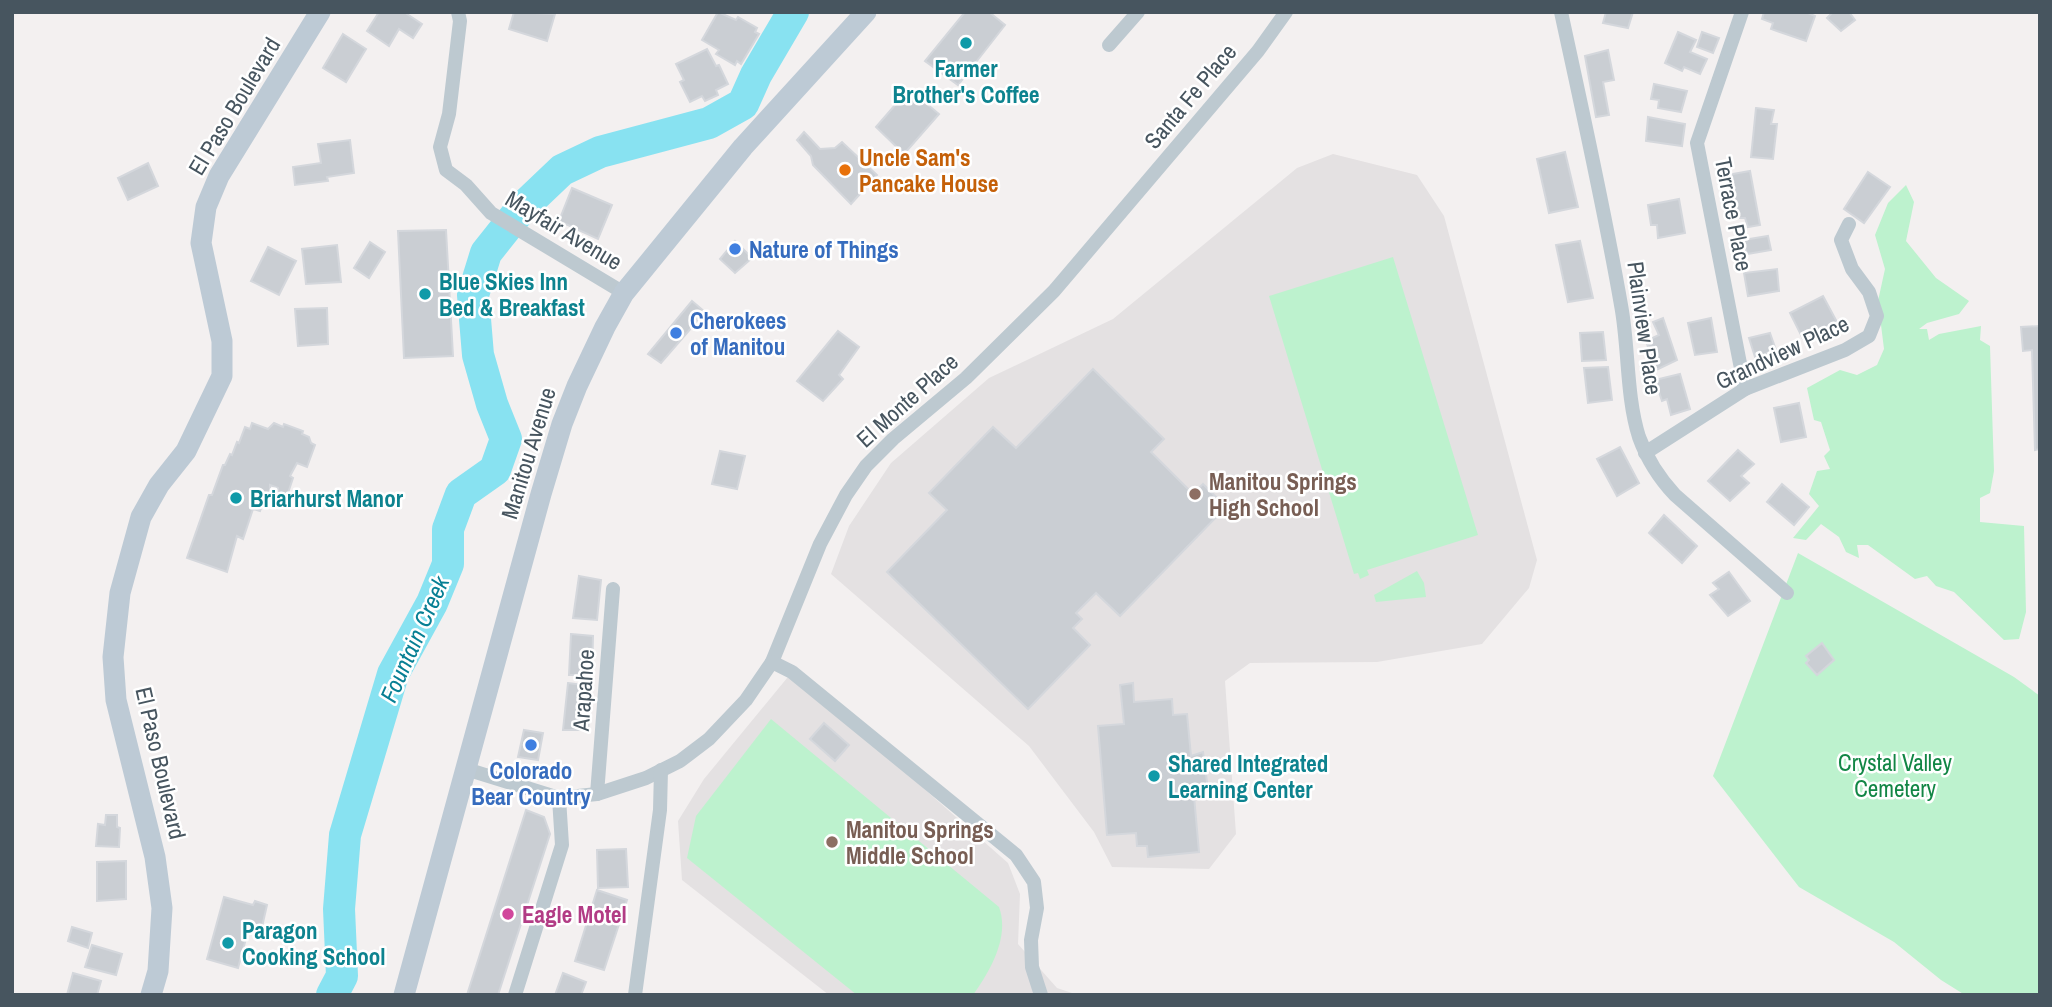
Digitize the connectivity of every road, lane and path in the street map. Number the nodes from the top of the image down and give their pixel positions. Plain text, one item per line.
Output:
1 (320, 12) edge
2 (458, 12) edge
3 (866, 12) edge
4 (1138, 12) edge
5 (1286, 12) edge
6 (1561, 12) edge
7 (1742, 12) edge
8 (1109, 44) dead end
9 (1126, 208) joint
10 (1849, 224) dead end
11 (624, 293) junction
12 (1745, 389) junction
13 (1645, 453) junction
14 (613, 589) dead end
15 (1787, 593) dead end
16 (772, 662) junction
17 (466, 769) junction
18 (662, 770) junction
19 (597, 794) junction
20 (559, 798) junction
21 (151, 995) edge
22 (404, 995) edge
23 (514, 995) edge
24 (635, 995) edge
25 (1041, 995) edge

1 - 21 main road, El Paso Boulevard
2 - 11 street, Mayfair Avenue
3 - 11 main road, Manitou Avenue
4 - 8 street
5 - 9 street, Santa Fe Place
6 - 13 street, Plainview Place
7 - 12 street, Terrace Place
9 - 16 street, El Monte Place
10 - 12 street, Grandview Place
11 - 17 main road, Manitou Avenue
12 - 13 street, Grandview Place
13 - 15 street, Plainview Place
14 - 19 street, Arapahoe
16 - 18 street, El Monte Place
16 - 25 street
17 - 20 street, El Monte Place
17 - 22 main road, Manitou Avenue
18 - 19 street, El Monte Place
18 - 24 street
19 - 20 street, El Monte Place
20 - 23 street

